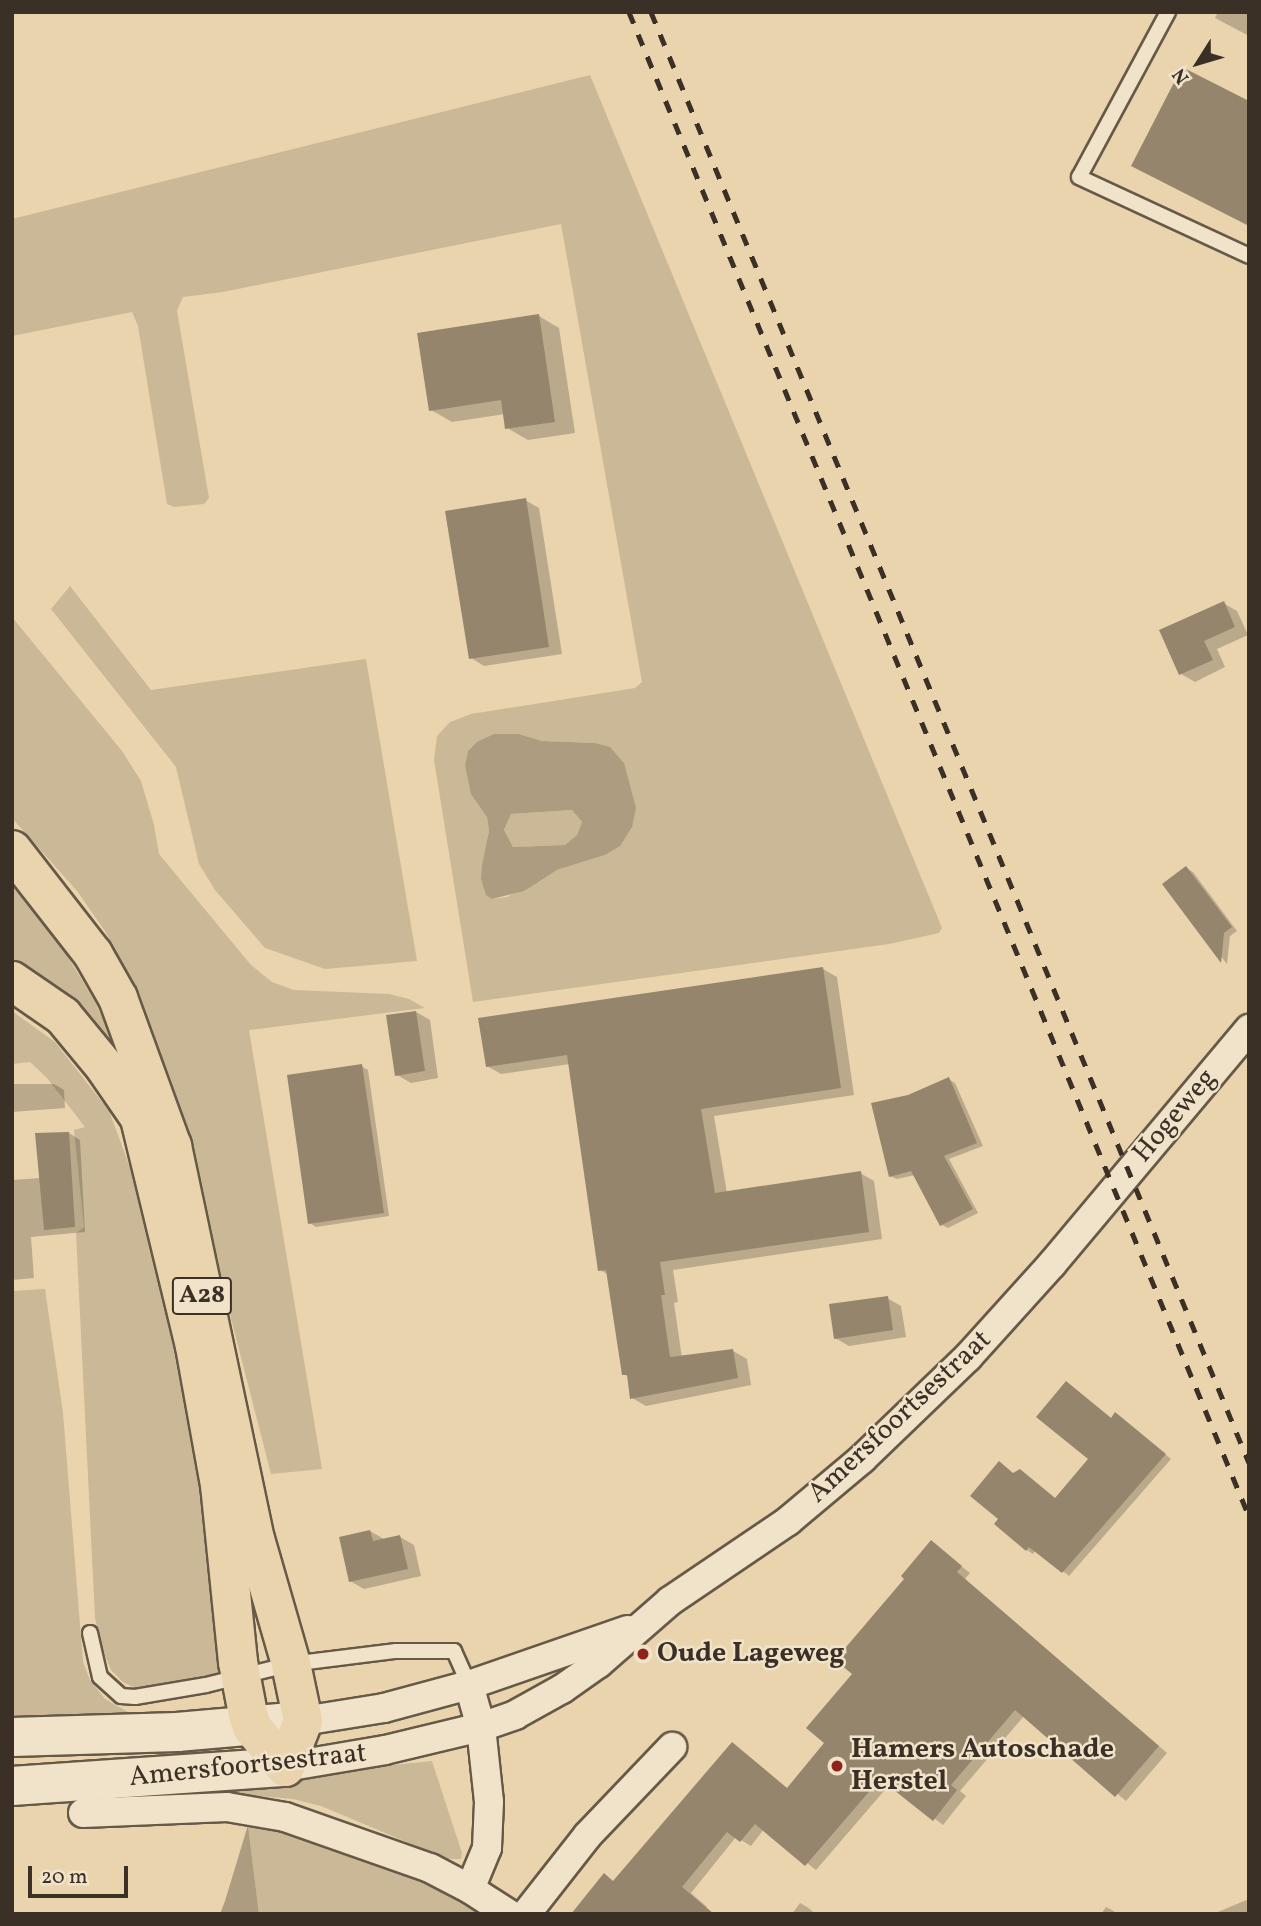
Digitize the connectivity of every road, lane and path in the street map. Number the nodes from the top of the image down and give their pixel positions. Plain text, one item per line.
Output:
1 (1168, 12) edge
2 (1249, 257) edge
3 (12, 850) edge
4 (12, 981) edge
5 (1249, 1029) edge
6 (1128, 1171) joint
7 (637, 1626) junction
8 (90, 1633) dead end
9 (291, 1664) junction
10 (241, 1678) junction
11 (469, 1685) junction
12 (303, 1721) junction
13 (252, 1727) junction
14 (481, 1727) junction
15 (12, 1737) edge
16 (672, 1747) dead end
17 (285, 1767) junction
18 (12, 1786) edge
19 (83, 1813) dead end
20 (470, 1889) junction
21 (509, 1914) edge
22 (526, 1914) edge

1 - 2 lane
3 - 9 highway, A28
4 - 10 highway, A28
5 - 6 street, Hogeweg
6 - 7 street, Amersfoortsestraat
7 - 11 street, Amersfoortsestraat
7 - 14 street, Amersfoortsestraat
8 - 10 lane
9 - 10 lane
9 - 11 lane
9 - 12 highway, A28
10 - 13 highway, A28
11 - 12 street, Amersfoortsestraat
11 - 14 street
12 - 13 main road, Amersfoortsestraat
12 - 17 highway
13 - 15 main road, Amersfoortsestraat
13 - 17 highway, A28
14 - 17 street, Amersfoortsestraat
14 - 20 street
16 - 22 street
17 - 18 main road, Amersfoortsestraat
19 - 20 street, Amersfoortsestraat
20 - 21 street

